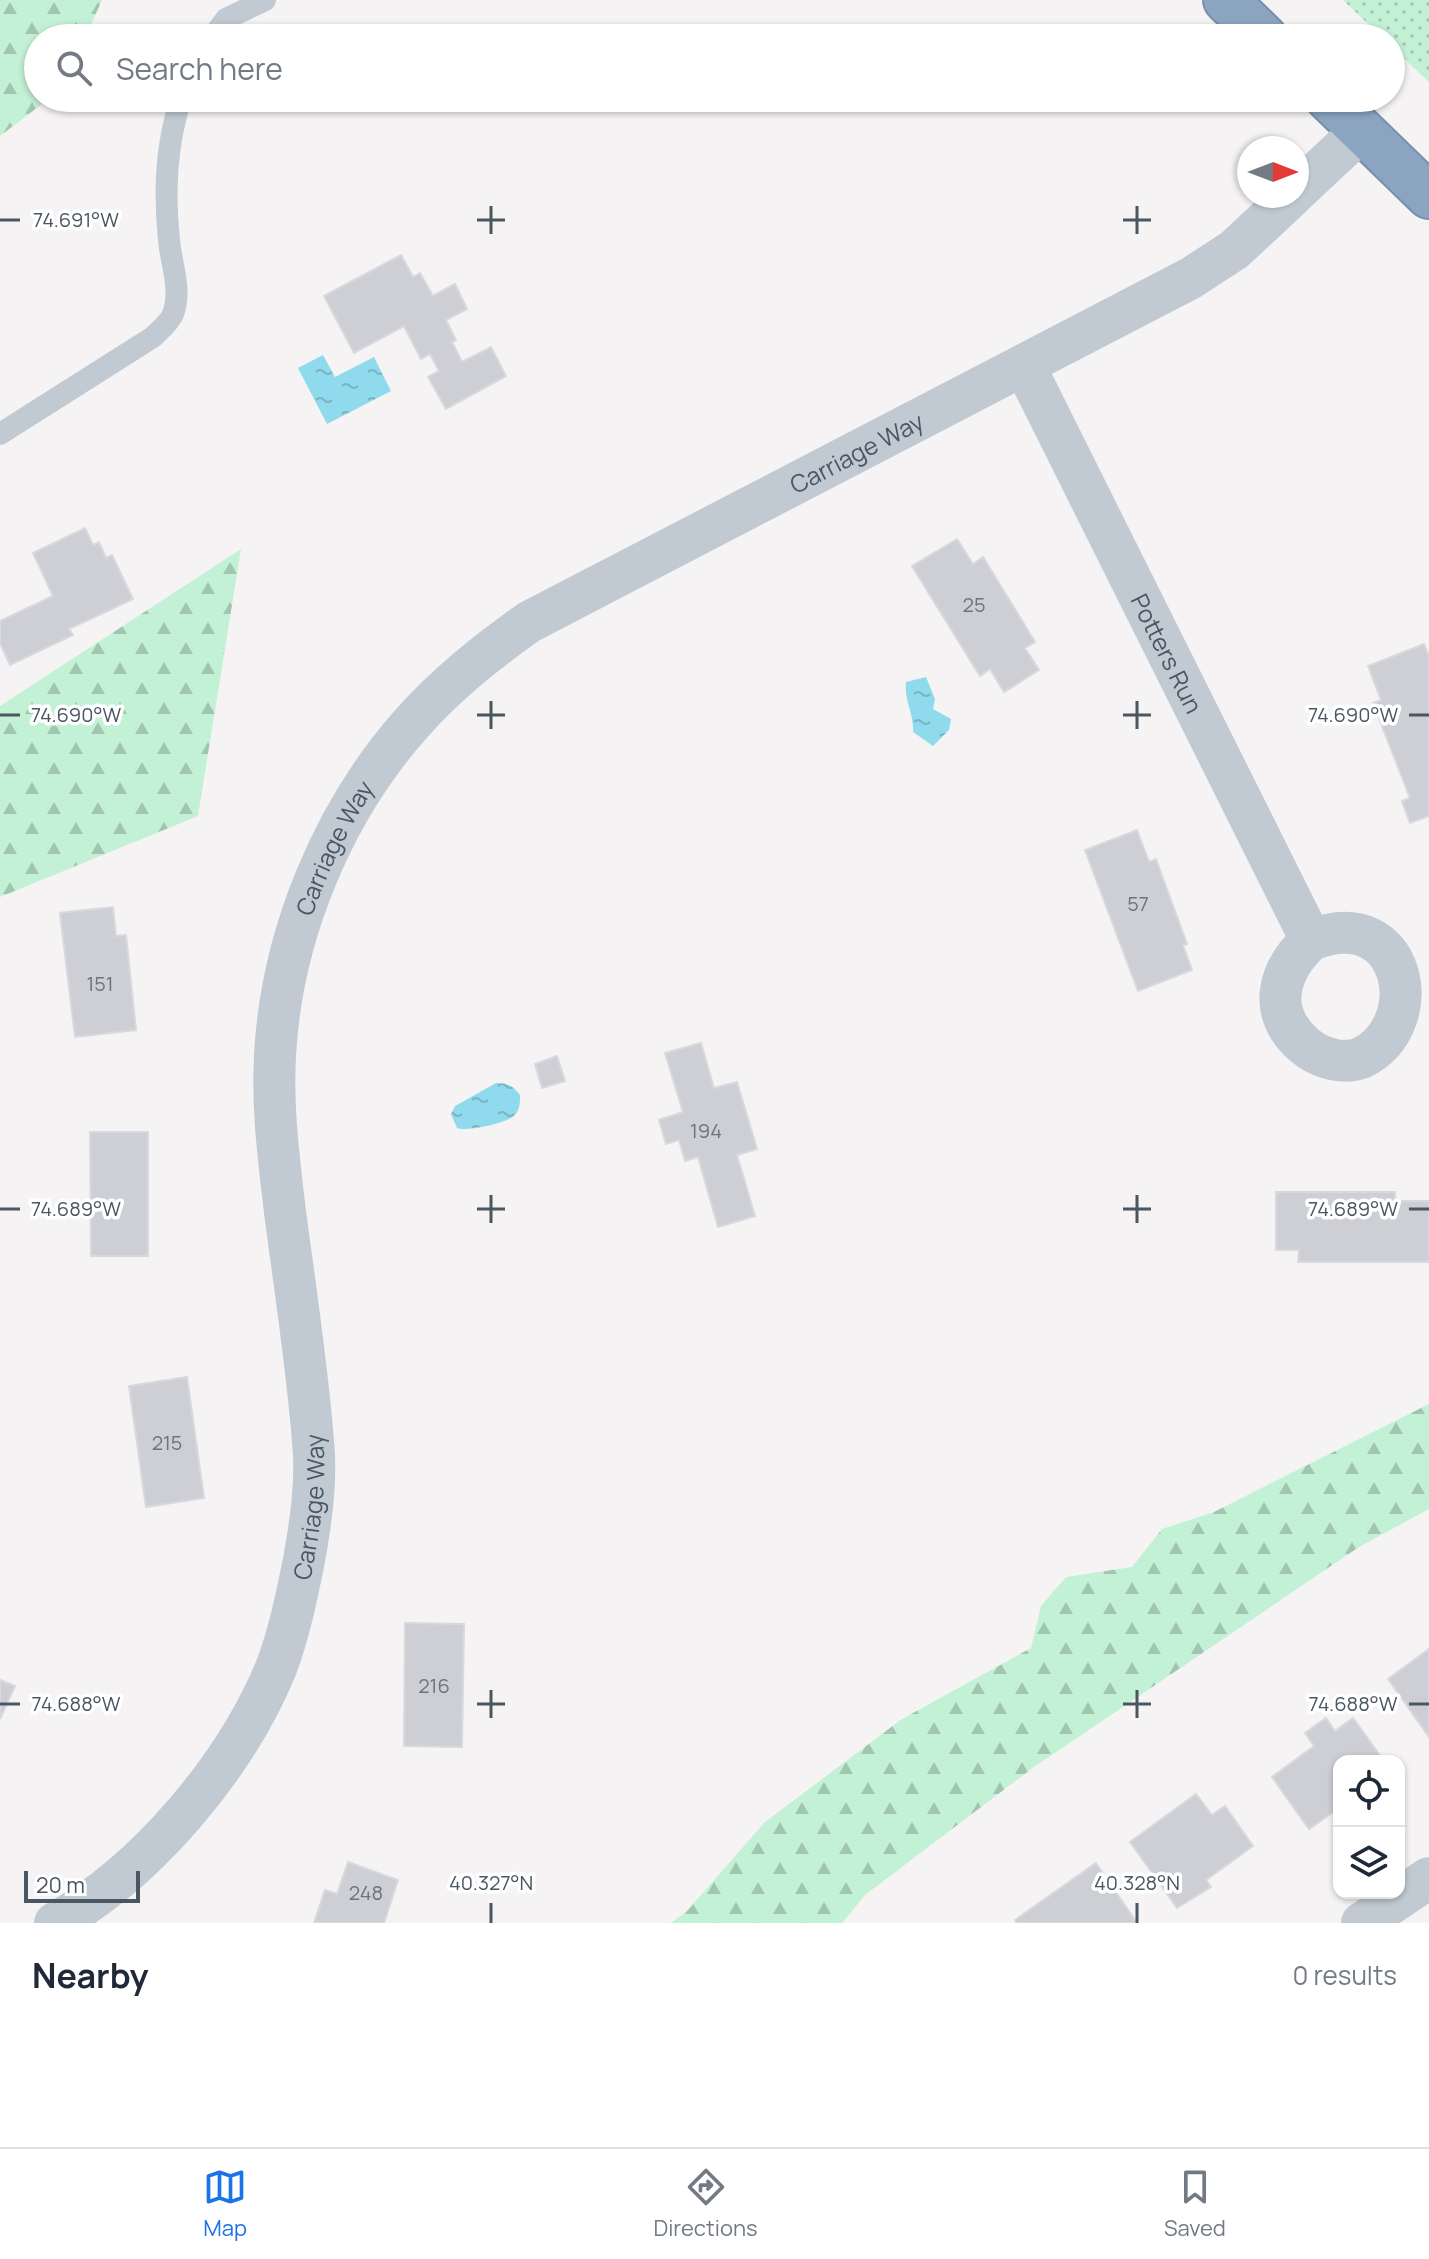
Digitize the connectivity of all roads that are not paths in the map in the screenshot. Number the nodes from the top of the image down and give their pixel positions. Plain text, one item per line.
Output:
1 (265, 0) edge
2 (1226, 0) edge
3 (222, 24) edge
4 (1251, 24) edge
5 (177, 112) edge
6 (1342, 112) edge
7 (1361, 131) junction
8 (1309, 180) edge
9 (1429, 196) edge
10 (1279, 208) edge
11 (1024, 365) junction
12 (0, 434) edge
13 (1311, 940) dead end
14 (1429, 1878) edge
15 (55, 1923) edge
16 (1362, 1923) edge

1 - 3 lane
2 - 4 highway
5 - 12 lane
6 - 7 highway
7 - 8 street
7 - 9 highway
10 - 11 street, Carriage Way
11 - 13 street, Potters Run
11 - 15 street, Carriage Way
14 - 16 street

